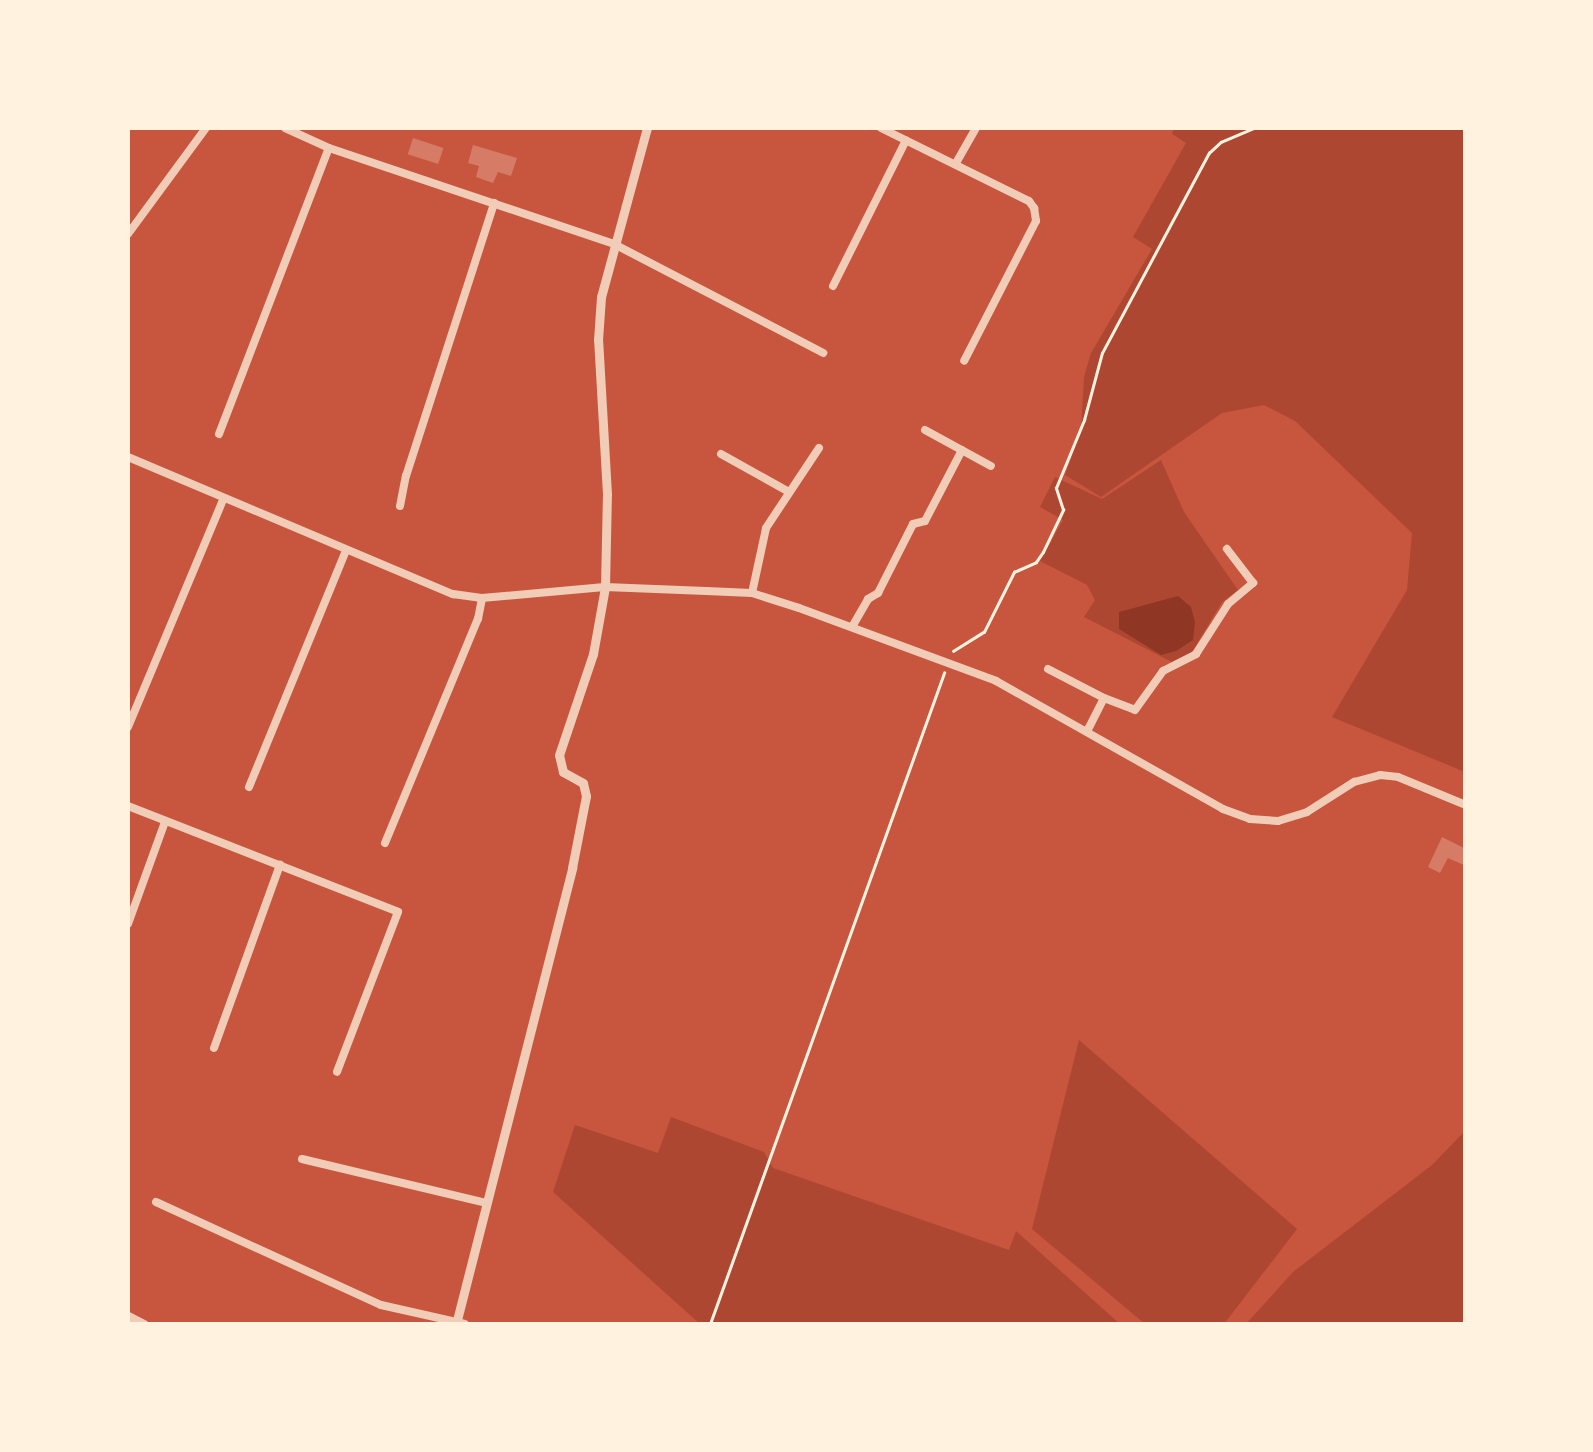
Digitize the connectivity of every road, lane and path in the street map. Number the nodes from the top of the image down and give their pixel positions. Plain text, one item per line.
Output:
1 (206, 128) edge
2 (285, 128) edge
3 (647, 128) edge
4 (881, 128) edge
5 (976, 128) edge
6 (1254, 128) edge
7 (906, 140) junction
8 (329, 148) junction
9 (956, 163) junction
10 (494, 204) junction
11 (128, 234) edge
12 (614, 244) junction
13 (833, 286) dead end
14 (823, 353) dead end
15 (964, 361) dead end
16 (926, 430) dead end
17 (219, 434) dead end
18 (819, 448) dead end
19 (962, 450) junction
20 (721, 454) dead end
21 (128, 457) edge
22 (991, 466) dead end
23 (789, 492) junction
24 (223, 500) junction
25 (400, 506) dead end
26 (1227, 549) dead end
27 (346, 551) junction
28 (606, 587) junction
29 (752, 594) junction
30 (482, 598) junction
31 (852, 627) junction
32 (948, 662) junction
33 (1048, 669) dead end
34 (1104, 698) junction
35 (128, 728) edge
36 (1088, 730) junction
37 (249, 787) dead end
38 (1466, 805) edge
39 (128, 806) edge
40 (165, 822) junction
41 (385, 843) dead end
42 (280, 865) junction
43 (128, 924) edge
44 (214, 1048) dead end
45 (337, 1072) dead end
46 (302, 1159) dead end
47 (156, 1202) dead end
48 (486, 1203) junction
49 (128, 1316) edge
50 (144, 1324) edge
51 (459, 1324) edge
52 (710, 1324) edge

1 - 11 street
2 - 8 street
3 - 12 street
4 - 7 street
5 - 9 street
6 - 32 path
7 - 9 street
7 - 13 street
8 - 10 street
8 - 17 street
9 - 15 street
10 - 12 street
10 - 25 street
12 - 14 street
12 - 28 street
16 - 19 street
18 - 23 street
19 - 22 street
19 - 31 street
20 - 23 street
21 - 24 street
23 - 29 street
24 - 27 street
24 - 35 street
26 - 34 street
27 - 30 street
27 - 37 street
28 - 29 street
28 - 30 street
28 - 48 street
29 - 31 street
30 - 41 street
31 - 32 street
32 - 36 street
32 - 52 path
33 - 34 street
34 - 36 street
36 - 38 street
39 - 40 street
40 - 42 street
40 - 43 street
42 - 44 street
42 - 45 street
46 - 48 street
47 - 51 street
48 - 51 street
49 - 50 street

